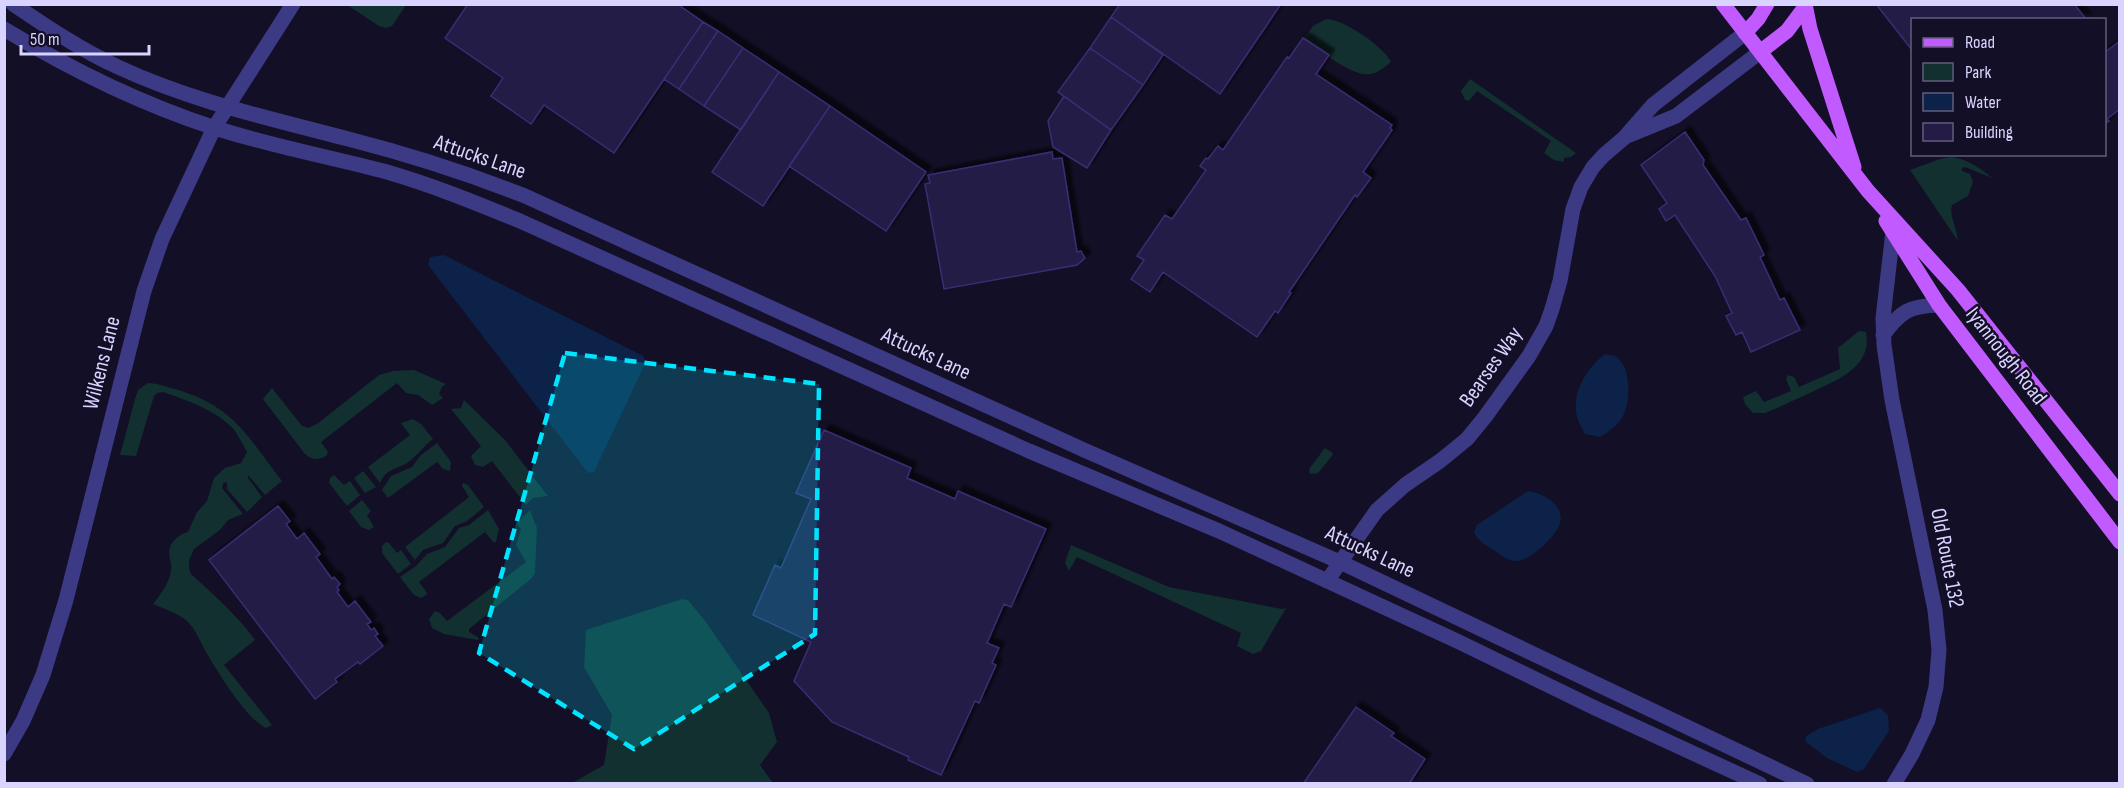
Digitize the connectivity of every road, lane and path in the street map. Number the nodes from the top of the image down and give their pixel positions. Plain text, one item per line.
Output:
1 (13, 4) edge
2 (293, 4) edge
3 (1723, 4) edge
4 (1767, 4) edge
5 (1805, 6) edge
6 (4, 29) edge
7 (1744, 33) junction
8 (1760, 52) junction
9 (226, 108) junction
10 (214, 128) junction
11 (1624, 138) junction
12 (1856, 176) junction
13 (1868, 190) junction
14 (1893, 231) junction
15 (1939, 305) junction
16 (1883, 335) junction
17 (2120, 494) edge
18 (2120, 542) edge
19 (1340, 562) junction
20 (1327, 581) junction
21 (4, 754) edge
22 (1760, 783) edge
23 (1807, 783) edge
24 (1894, 783) edge

1 - 9 street, Attucks Lane
2 - 9 street, Wilkens Lane
3 - 7 main road, Iyannough Road
4 - 7 main road, Bearses Way
5 - 8 main road, Bearses Way
5 - 12 main road
6 - 10 street, Attucks Lane
7 - 8 main road, Iyannough Road
7 - 11 street, Bearses Way
8 - 11 street, Bearses Way
8 - 12 main road, Iyannough Road
9 - 10 street, Wilkens Lane
9 - 19 street, Attucks Lane
10 - 20 street, Attucks Lane
10 - 21 street, Wilkens Lane
11 - 19 street, Bearses Way
12 - 13 main road, Iyannough Road
13 - 14 main road, Iyannough Road
13 - 17 main road, Iyannough Road
14 - 15 main road, Iyannough Road
14 - 16 street, Old Route 132
15 - 16 street
15 - 18 main road, Iyannough Road
16 - 24 street, Old Route 132
19 - 20 street, Bearses Way
19 - 23 street, Attucks Lane
20 - 22 street, Attucks Lane

